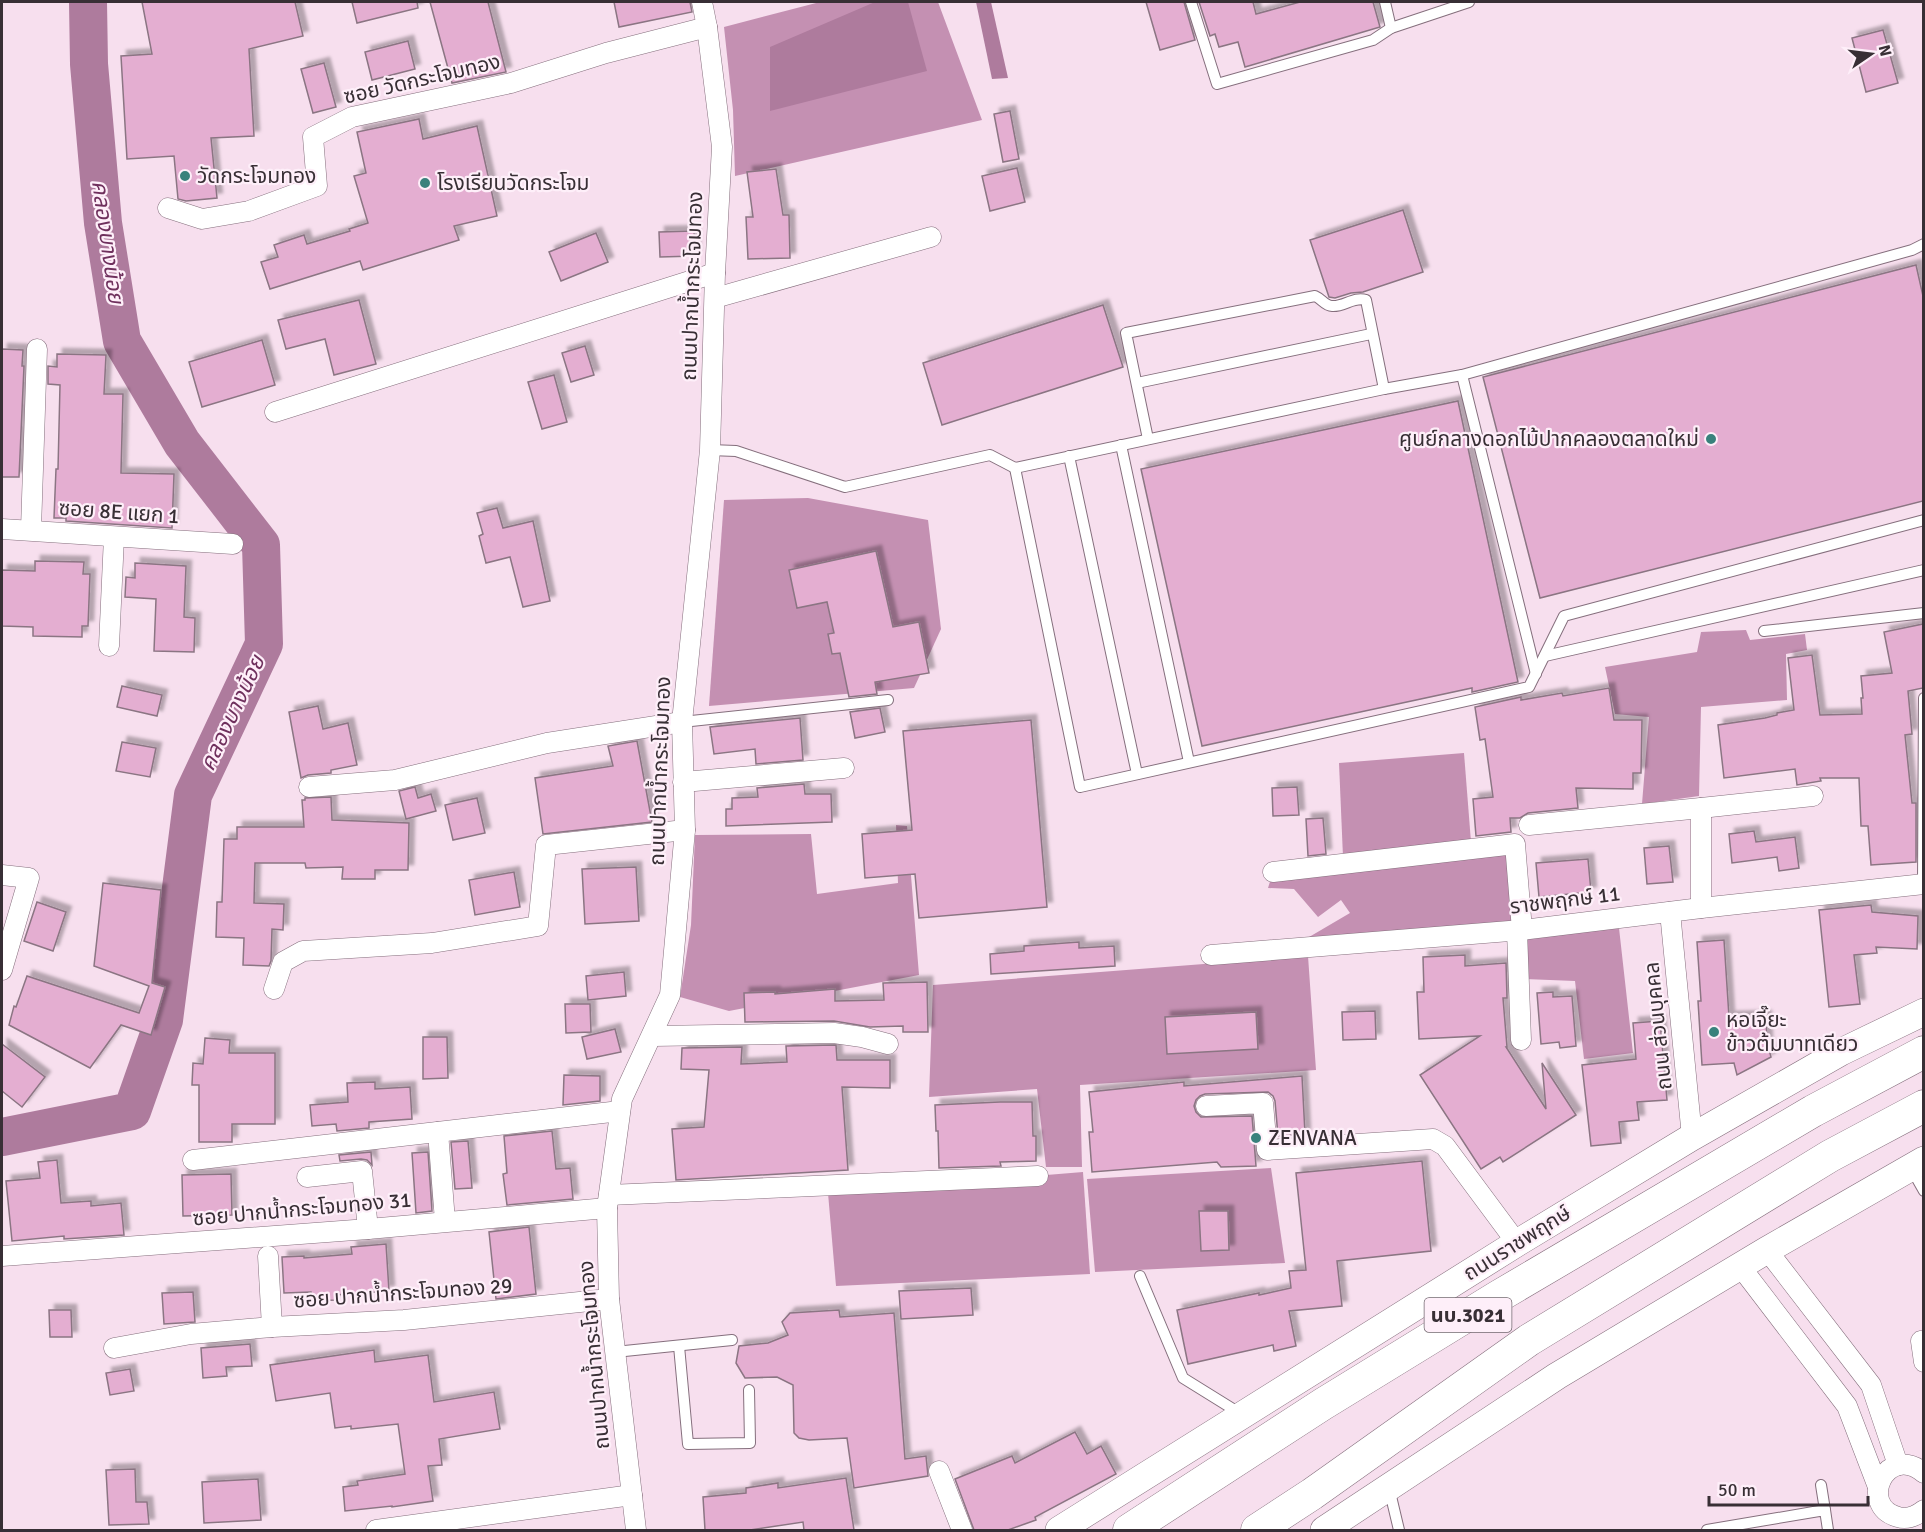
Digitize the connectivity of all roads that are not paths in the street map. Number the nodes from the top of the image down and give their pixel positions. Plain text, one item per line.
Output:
1 (702, 2) edge
2 (1191, 2) edge
3 (1385, 2) edge
4 (1469, 2) edge
5 (707, 27) junction
6 (1391, 28) junction
7 (168, 208) dead end
8 (931, 237) dead end
9 (1923, 244) edge
10 (715, 273) junction
11 (715, 298) junction
12 (1371, 334) junction
13 (37, 349) dead end
14 (1462, 375) junction
15 (1137, 383) junction
16 (1384, 388) junction
17 (275, 412) dead end
18 (1148, 439) junction
19 (1121, 444) junction
20 (710, 450) junction
21 (1070, 456) junction
22 (1015, 468) junction
23 (1923, 520) edge
24 (2, 529) edge
25 (31, 529) junction
26 (114, 537) junction
27 (233, 544) dead end
28 (1923, 570) edge
29 (1923, 613) edge
30 (1764, 631) dead end
31 (109, 646) dead end
32 (1545, 656) junction
33 (1536, 674) junction
34 (1923, 698) edge
35 (888, 700) dead end
36 (682, 722) junction
37 (1189, 762) junction
38 (844, 768) dead end
39 (1137, 774) junction
40 (683, 782) junction
41 (309, 787) dead end
42 (1814, 796) dead end
43 (1701, 808) junction
44 (1529, 825) dead end
45 (685, 830) junction
46 (1273, 872) dead end
47 (2, 875) edge
48 (1923, 884) edge
49 (1701, 908) junction
50 (1671, 912) junction
51 (1519, 931) junction
52 (1211, 955) dead end
53 (2, 970) edge
54 (274, 989) dead end
55 (1923, 1012) edge
56 (652, 1036) junction
57 (1521, 1040) dead end
58 (888, 1044) dead end
59 (1923, 1052) edge
60 (1206, 1106) dead end
61 (1923, 1107) edge
62 (620, 1112) junction
63 (438, 1132) junction
64 (1692, 1137) junction
65 (193, 1160) dead end
66 (1917, 1164) edge
67 (1038, 1176) dead end
68 (308, 1177) dead end
69 (1923, 1191) edge
70 (608, 1202) junction
71 (445, 1221) junction
72 (368, 1229) junction
73 (1516, 1243) junction
74 (1767, 1250) junction
75 (2, 1256) edge
76 (268, 1256) dead end
77 (1740, 1266) junction
78 (1140, 1276) dead end
79 (609, 1299) junction
80 (272, 1327) junction
81 (732, 1340) dead end
82 (1921, 1341) dead end
83 (679, 1346) junction
84 (114, 1348) dead end
85 (615, 1352) junction
86 (1923, 1362) edge
87 (749, 1390) dead end
88 (1242, 1414) junction
89 (1898, 1465) junction
90 (1923, 1469) edge
91 (939, 1471) dead end
92 (1821, 1485) dead end
93 (1878, 1486) junction
94 (1389, 1488) junction
95 (632, 1496) junction
96 (1825, 1510) junction
97 (1885, 1510) junction
98 (1778, 1518) junction
99 (1912, 1520) edge
100 (1727, 1529) edge
101 (376, 1530) edge
102 (636, 1530) edge
103 (962, 1530) edge
104 (1059, 1530) edge
105 (1129, 1530) edge
106 (1257, 1530) edge
107 (1323, 1530) edge
108 (1399, 1530) edge
109 (1707, 1530) edge
110 (1780, 1530) edge
111 (1828, 1530) edge
112 (1881, 1530) edge

1 - 5 street, ถนนปากน้ำกระโจมทอง
2 - 6 lane
3 - 6 lane
4 - 6 lane
5 - 7 street, ซอย วัดกระโจมทอง
5 - 10 street, ถนนปากน้ำกระโจมทอง
8 - 11 street
9 - 14 lane
10 - 11 street, ถนนปากน้ำกระโจมทอง
10 - 17 street
11 - 20 street, ถนนปากน้ำกระโจมทอง
12 - 15 lane
12 - 15 lane
12 - 16 lane
13 - 25 street
14 - 16 lane
14 - 33 lane
15 - 18 lane
16 - 18 lane
18 - 19 lane
19 - 21 lane
19 - 37 lane
20 - 22 lane
20 - 36 street, ถนนปากน้ำกระโจมทอง
21 - 22 lane
21 - 39 lane
22 - 39 lane
23 - 32 lane
24 - 25 street, ซอย 8E แยก 1
25 - 26 street, ซอย 8E แยก 1
26 - 27 street, ซอย 8E แยก 1
26 - 31 street
28 - 32 lane
29 - 30 lane
32 - 33 lane
33 - 37 lane
34 - 48 lane
35 - 36 lane
36 - 40 street, ถนนปากน้ำกระโจมทอง
36 - 41 street
37 - 39 lane
38 - 40 street
40 - 45 street, ถนนปากน้ำกระโจมทอง
42 - 43 street
43 - 44 street
43 - 49 street
45 - 54 street
45 - 56 street, ถนนปากน้ำกระโจมทอง
46 - 51 street
47 - 53 street
48 - 49 street, ราชพฤกษ์ 11
49 - 50 street, ราชพฤกษ์ 11
50 - 51 street, ราชพฤกษ์ 11
50 - 64 street, ถนน ส่วนบุคคล
51 - 52 street, ราชพฤกษ์ 11
51 - 57 street
55 - 64 main road, ถนนราชพฤกษ์ / นบ.3021
56 - 58 street
56 - 62 street, ถนนปากน้ำกระโจมทอง
59 - 105 main road, ถนนราชพฤกษ์ / นบ.3021
60 - 73 street
61 - 106 main road, นบ.3021
62 - 63 street
62 - 70 street, ถนนปากน้ำกระโจมทอง
63 - 65 street
63 - 71 street
64 - 73 main road, ถนนราชพฤกษ์ / นบ.3021
66 - 69 lane
66 - 74 main road
67 - 70 street, ซอย ปากน้ำกระโจมทอง 31
68 - 72 street
70 - 71 street, ซอย ปากน้ำกระโจมทอง 31
70 - 79 street, ถนนปากน้ำกระโจมทอง
71 - 72 street, ซอย ปากน้ำกระโจมทอง 31
72 - 75 street, ซอย ปากน้ำกระโจมทอง 31
73 - 88 main road, ถนนราชพฤกษ์ / นบ.3021
74 - 77 main road
74 - 89 street
76 - 80 street, ซอย ปากน้ำกระโจมทอง 29
77 - 93 street
77 - 94 main road
78 - 88 lane
79 - 80 street, ซอย ปากน้ำกระโจมทอง 29
79 - 85 street, ถนนปากน้ำกระโจมทอง
80 - 84 street
81 - 83 lane
82 - 86 street
83 - 85 lane
83 - 87 lane
85 - 95 street, ถนนปากน้ำกระโจมทอง
88 - 104 main road, ถนนราชพฤกษ์ / นบ.3021
89 - 90 street
89 - 93 street
91 - 103 street
92 - 96 lane
93 - 97 street
94 - 107 main road
94 - 108 lane
95 - 101 street
95 - 102 street, ถนนปากน้ำกระโจมทอง
96 - 98 lane
96 - 111 lane
97 - 99 street
97 - 112 street
98 - 100 lane
98 - 110 lane
100 - 109 lane

